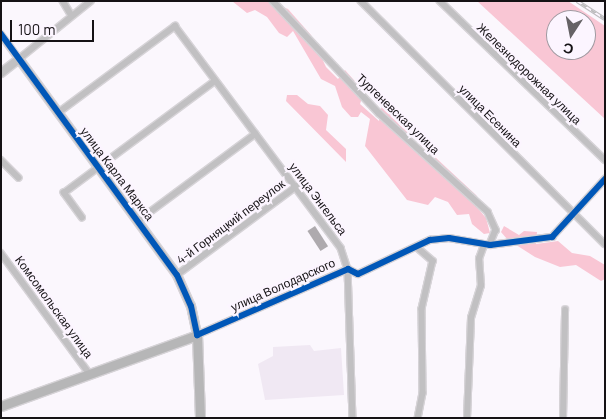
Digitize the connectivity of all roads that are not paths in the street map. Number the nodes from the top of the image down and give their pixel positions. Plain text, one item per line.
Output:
1 (63, 1) edge
2 (91, 1) edge
3 (273, 1) edge
4 (361, 1) edge
5 (440, 1) edge
6 (72, 16) junction
7 (1, 34) edge
8 (19, 59) junction
9 (1, 73) edge
10 (215, 81) junction
11 (58, 113) junction
12 (255, 134) junction
13 (1, 160) edge
14 (605, 160) edge
15 (99, 168) junction
16 (19, 178) dead end
17 (605, 179) edge
18 (297, 186) junction
19 (573, 212) junction
20 (82, 218) dead end
21 (138, 221) junction
22 (605, 244) edge
23 (487, 245) junction
24 (418, 248) junction
25 (1, 252) edge
26 (348, 269) junction
27 (177, 275) junction
28 (565, 310) dead end
29 (197, 335) junction
30 (90, 374) junction
31 (1, 406) edge
32 (200, 418) edge
33 (353, 418) edge
34 (418, 418) edge
35 (467, 418) edge
36 (563, 418) edge

1 - 6 street
2 - 6 street
3 - 23 street, Тургеневская улица
4 - 19 street, улица Есенина
5 - 14 street, Железнодорожная улица
6 - 8 street
7 - 8 street, улица Карла Маркса
8 - 9 street
8 - 11 street, улица Карла Маркса
10 - 11 street, улица Энгельса
10 - 12 street, улица Энгельса
10 - 15 street
11 - 15 street, улица Карла Маркса
12 - 18 street, улица Энгельса
12 - 21 street
13 - 16 street
15 - 20 street
15 - 21 street, улица Карла Маркса
17 - 19 street, улица Володарского
18 - 26 street, улица Энгельса
18 - 27 street, 4-й Горняцкий переулок
19 - 22 street, улица Есенина
19 - 23 street, улица Володарского
21 - 27 street, улица Карла Маркса
23 - 24 street, улица Володарского
23 - 35 street, Тургеневская улица
24 - 26 street, улица Володарского
24 - 34 street
25 - 30 street, Комсомольская улица
26 - 29 street, улица Володарского
26 - 33 street, улица Энгельса
27 - 29 street, улица Карла Маркса
28 - 36 street
29 - 30 main road, улица Володарского
29 - 32 main road, улица Карла Маркса
30 - 31 main road, улица Володарского

